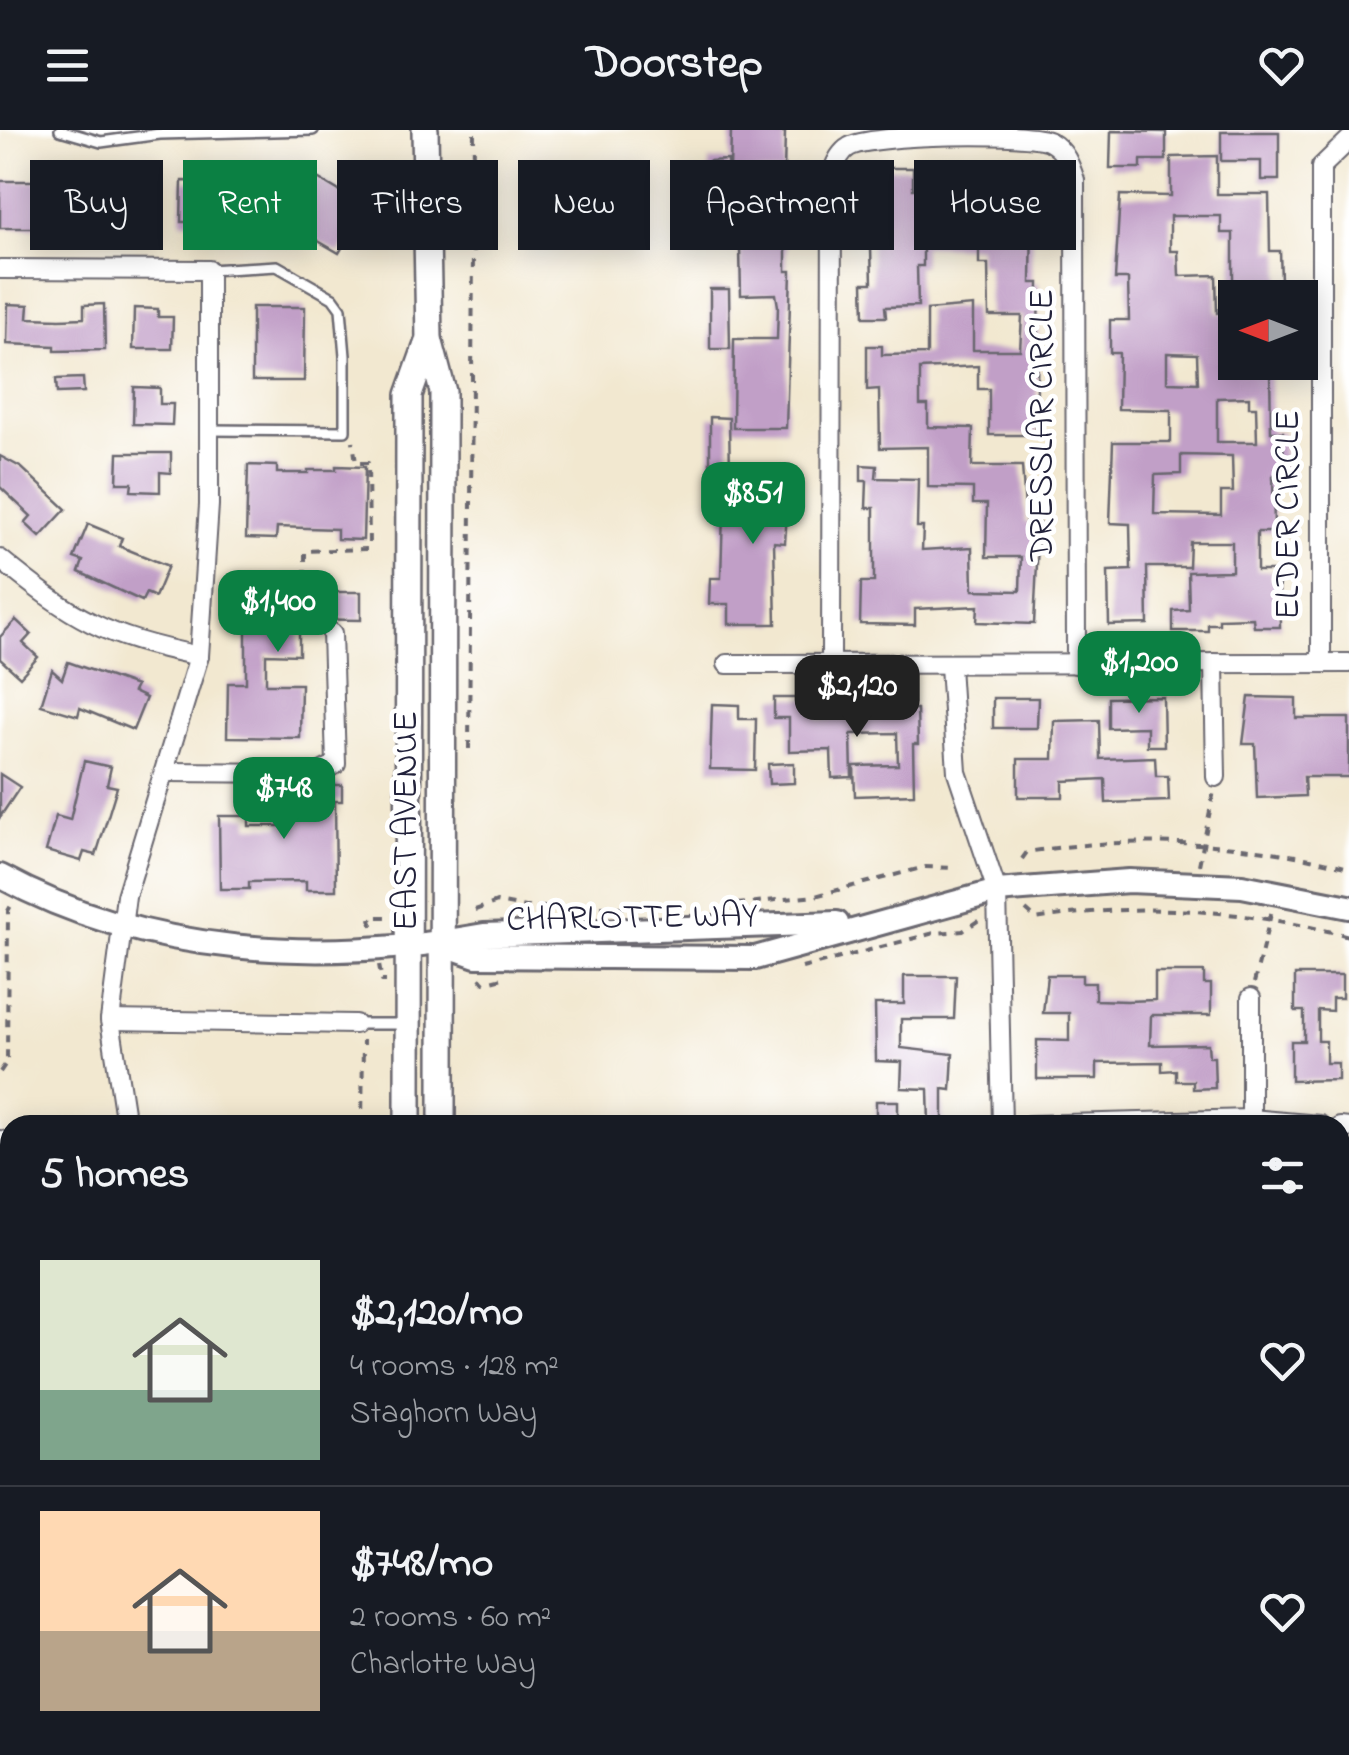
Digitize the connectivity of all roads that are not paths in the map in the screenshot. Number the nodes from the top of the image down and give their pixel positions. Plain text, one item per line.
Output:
1 (60, 130) edge
2 (313, 130) edge
3 (425, 130) edge
4 (264, 131) edge
5 (1349, 140) edge
6 (0, 268) edge
7 (209, 270) junction
8 (429, 339) junction
9 (210, 430) junction
10 (0, 559) edge
11 (332, 633) road end
12 (199, 656) junction
13 (1214, 663) junction
14 (1322, 663) junction
15 (1349, 663) edge
16 (728, 664) dead end
17 (832, 664) junction
18 (1076, 664) junction
19 (950, 666) junction
20 (164, 772) junction
21 (1216, 777) road end
22 (0, 876) edge
23 (997, 891) junction
24 (1349, 907) edge
25 (124, 928) junction
26 (442, 944) junction
27 (409, 945) junction
28 (1250, 998) road end
29 (110, 1020) junction
30 (359, 1024) joint
31 (408, 1024) junction
32 (124, 1115) edge
33 (408, 1115) edge
34 (442, 1115) edge
35 (1002, 1115) edge
36 (1252, 1115) edge

1 - 4 lane
2 - 4 lane
3 - 8 main road, EAST AVENUE
5 - 14 street, ELDER CIRCLE
6 - 7 street
7 - 9 street
7 - 9 lane
8 - 26 main road, EAST AVENUE
8 - 27 main road, EAST AVENUE
9 - 12 street
10 - 12 street
11 - 20 street
12 - 20 street
13 - 14 street
13 - 18 street
13 - 21 street
14 - 15 street
16 - 17 street
17 - 18 street, DRESSLAR CIRCLE
17 - 19 street
18 - 19 street
19 - 23 street
20 - 25 street
22 - 25 street, CHARLOTTE WAY
23 - 24 street, CHARLOTTE WAY
23 - 26 street, CHARLOTTE WAY
23 - 35 street
25 - 27 street, CHARLOTTE WAY
25 - 29 street
26 - 27 street, CHARLOTTE WAY
26 - 34 main road, EAST AVENUE
27 - 31 main road, EAST AVENUE
28 - 36 street
29 - 30 street
29 - 32 street
30 - 31 lane
31 - 33 main road, EAST AVENUE

